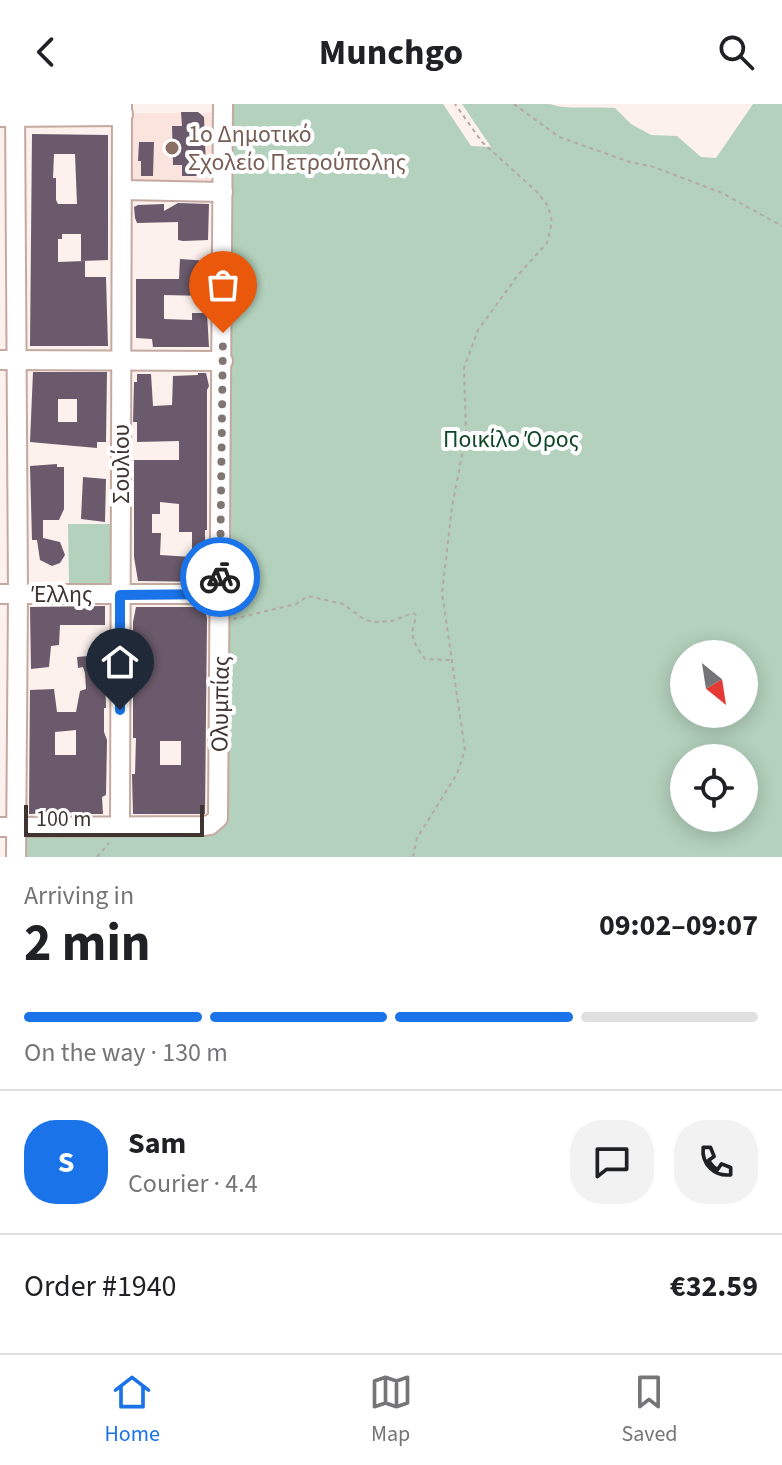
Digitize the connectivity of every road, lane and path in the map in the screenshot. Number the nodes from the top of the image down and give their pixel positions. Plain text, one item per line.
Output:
1 (223, 104) edge
2 (455, 104) edge
3 (514, 104) edge
4 (122, 109) edge
5 (10, 111) edge
6 (122, 190) junction
7 (223, 192) junction
8 (782, 226) edge
9 (8, 360) edge
10 (122, 360) junction
11 (223, 361) junction
12 (9, 594) edge
13 (220, 594) junction
14 (120, 595) junction
15 (221, 622) junction
16 (451, 660) junction
17 (120, 825) junction
18 (8, 826) edge
19 (16, 857) edge
20 (413, 857) edge

1 - 7 street, Ολυμπίας
2 - 16 path
3 - 8 path
4 - 5 main road
4 - 6 street, Σουλίου
5 - 9 street
6 - 7 street
6 - 10 street, Σουλίου
7 - 11 street, Ολυμπίας
9 - 10 street
9 - 12 street
10 - 11 street
10 - 14 street, Σουλίου
11 - 13 street, Ολυμπίας
12 - 14 street, Έλλης
12 - 18 street
13 - 14 street, Έλλης
13 - 15 street, Ολυμπίας
14 - 17 street, Σουλίου
15 - 16 path
15 - 17 street, Ολυμπίας
16 - 20 path
17 - 18 street
18 - 19 street

